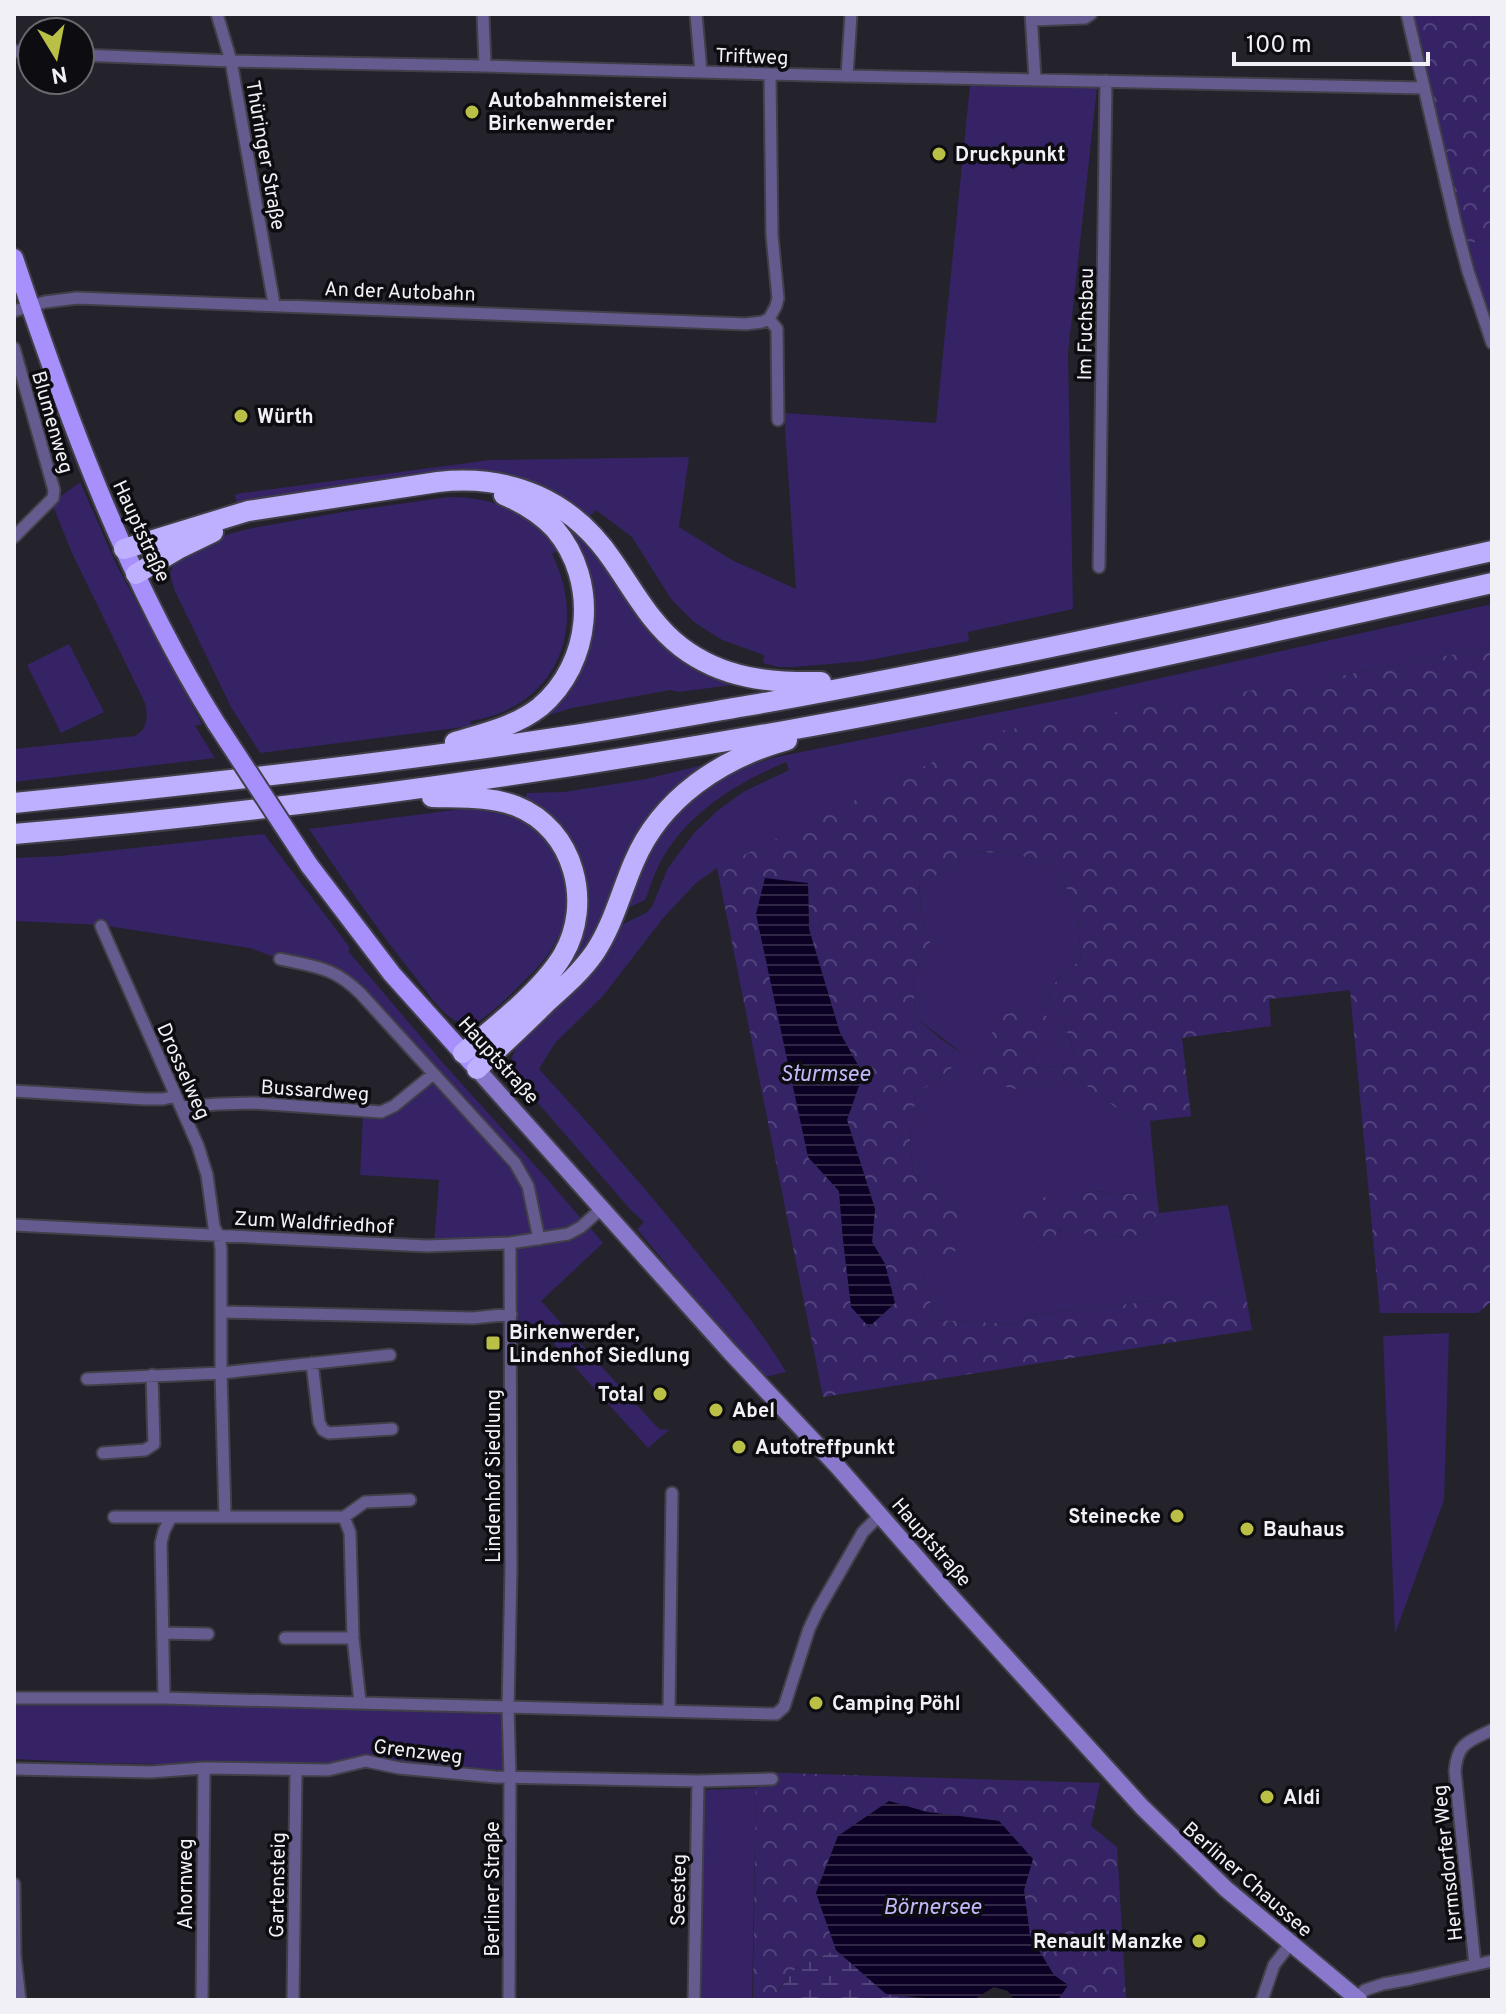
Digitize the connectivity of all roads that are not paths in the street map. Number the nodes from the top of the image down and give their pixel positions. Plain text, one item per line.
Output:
1 (217, 14) edge
2 (483, 14) edge
3 (696, 14) edge
4 (851, 14) edge
5 (1091, 14) edge
6 (1407, 14) edge
7 (1031, 17) edge
8 (96, 56) edge
9 (231, 61) junction
10 (485, 66) junction
11 (701, 72) junction
12 (770, 75) junction
13 (847, 76) junction
14 (1035, 79) junction
15 (1106, 81) junction
16 (1424, 88) junction
17 (14, 258) edge
18 (274, 304) junction
19 (22, 309) edge
20 (1488, 316) edge
21 (769, 319) junction
22 (1492, 343) edge
23 (14, 348) edge
24 (778, 420) dead end
25 (14, 537) edge
26 (124, 549) junction
27 (1492, 551) edge
28 (1099, 567) dead end
29 (136, 574) junction
30 (1492, 583) edge
31 (897, 678) junction
32 (887, 711) junction
33 (386, 761) junction
34 (372, 796) junction
35 (14, 803) edge
36 (14, 834) edge
37 (101, 926) dead end
38 (280, 959) dead end
39 (463, 1053) junction
40 (477, 1069) junction
41 (432, 1075) junction
42 (14, 1091) edge
43 (179, 1102) junction
44 (602, 1208) junction
45 (14, 1225) edge
46 (219, 1236) junction
47 (539, 1239) junction
48 (510, 1243) junction
49 (221, 1312) junction
50 (511, 1314) junction
51 (390, 1355) dead end
52 (312, 1363) junction
53 (221, 1373) junction
54 (152, 1375) junction
55 (87, 1379) dead end
56 (392, 1429) dead end
57 (103, 1453) dead end
58 (672, 1493) dead end
59 (410, 1500) dead end
60 (880, 1515) junction
61 (114, 1517) dead end
62 (171, 1517) junction
63 (225, 1517) junction
64 (344, 1517) junction
65 (163, 1633) junction
66 (208, 1634) dead end
67 (285, 1638) dead end
68 (353, 1638) junction
69 (14, 1698) edge
70 (164, 1698) junction
71 (360, 1702) junction
72 (508, 1708) junction
73 (669, 1710) junction
74 (1492, 1730) edge
75 (204, 1768) junction
76 (14, 1769) edge
77 (296, 1771) junction
78 (510, 1777) junction
79 (772, 1779) dead end
80 (1118, 1780) joint
81 (698, 1781) junction
82 (14, 1884) edge
83 (1291, 1943) junction
84 (1492, 1961) edge
85 (1475, 1965) junction
86 (1358, 1999) edge
87 (20, 2000) edge
88 (202, 2000) edge
89 (293, 2000) edge
90 (509, 2000) edge
91 (694, 2000) edge
92 (1262, 2000) edge

1 - 9 street, Thüringer Straße
2 - 10 street
3 - 11 street
4 - 13 street
5 - 7 street
6 - 16 street
7 - 14 street
8 - 9 street, Triftweg
9 - 10 street, Triftweg
9 - 18 street, Thüringer Straße
10 - 11 street, Triftweg
11 - 12 street, Triftweg
12 - 13 street, Triftweg
12 - 21 street
13 - 14 street, Triftweg
14 - 15 street, Triftweg
15 - 16 street, Triftweg
15 - 28 street, Im Fuchsbau
16 - 20 street
17 - 19 main road, Hauptstraße
18 - 19 street, An der Autobahn
18 - 21 street, An der Autobahn
19 - 26 main road, Hauptstraße
20 - 22 street
21 - 24 street
23 - 25 street, Blumenweg
26 - 29 main road, Hauptstraße
26 - 31 highway
27 - 31 highway
29 - 33 highway
29 - 39 main road, Hauptstraße, bridge
30 - 32 highway
31 - 33 highway
32 - 34 highway
32 - 40 highway
33 - 35 highway
34 - 36 highway
34 - 39 highway
37 - 43 street, Drosselweg
38 - 41 street
39 - 40 main road, Hauptstraße
40 - 44 main road, Hauptstraße
41 - 43 street, Bussardweg
41 - 47 street
42 - 43 street, Bussardweg
43 - 46 street, Drosselweg
44 - 47 street, Zum Waldfriedhof
44 - 60 main road, Hauptstraße
45 - 46 street, Zum Waldfriedhof
46 - 48 street, Zum Waldfriedhof
46 - 49 street, Drosselweg
47 - 48 street, Zum Waldfriedhof
48 - 50 street, Lindenhof Siedlung
49 - 50 street
49 - 53 street, Drosselweg
50 - 72 street, Lindenhof Siedlung
51 - 52 street
52 - 53 street
52 - 56 street
53 - 54 street
53 - 63 street, Drosselweg
54 - 55 street
54 - 57 street
58 - 73 street
59 - 64 street
60 - 73 street
60 - 80 main road, Hauptstraße
61 - 62 street
62 - 63 street
62 - 65 street
63 - 64 street
64 - 68 street
65 - 66 street
65 - 70 street
67 - 68 street
68 - 71 street
69 - 70 street
70 - 71 street
71 - 72 street
72 - 73 street
72 - 78 street, Lindenhof Siedlung
74 - 85 street, Hermsdorfer Weg
75 - 76 street, Grenzweg
75 - 77 street, Grenzweg
75 - 88 street, Ahornweg
77 - 78 street, Grenzweg
77 - 89 street, Gartensteig
78 - 81 street, Grenzweg
78 - 90 street, Berliner Straße
79 - 81 street, Grenzweg
80 - 83 main road, Berliner Chaussee
81 - 91 street, Seesteg
82 - 87 street
83 - 86 main road, Berliner Chaussee
83 - 92 street
84 - 85 street
85 - 86 street

